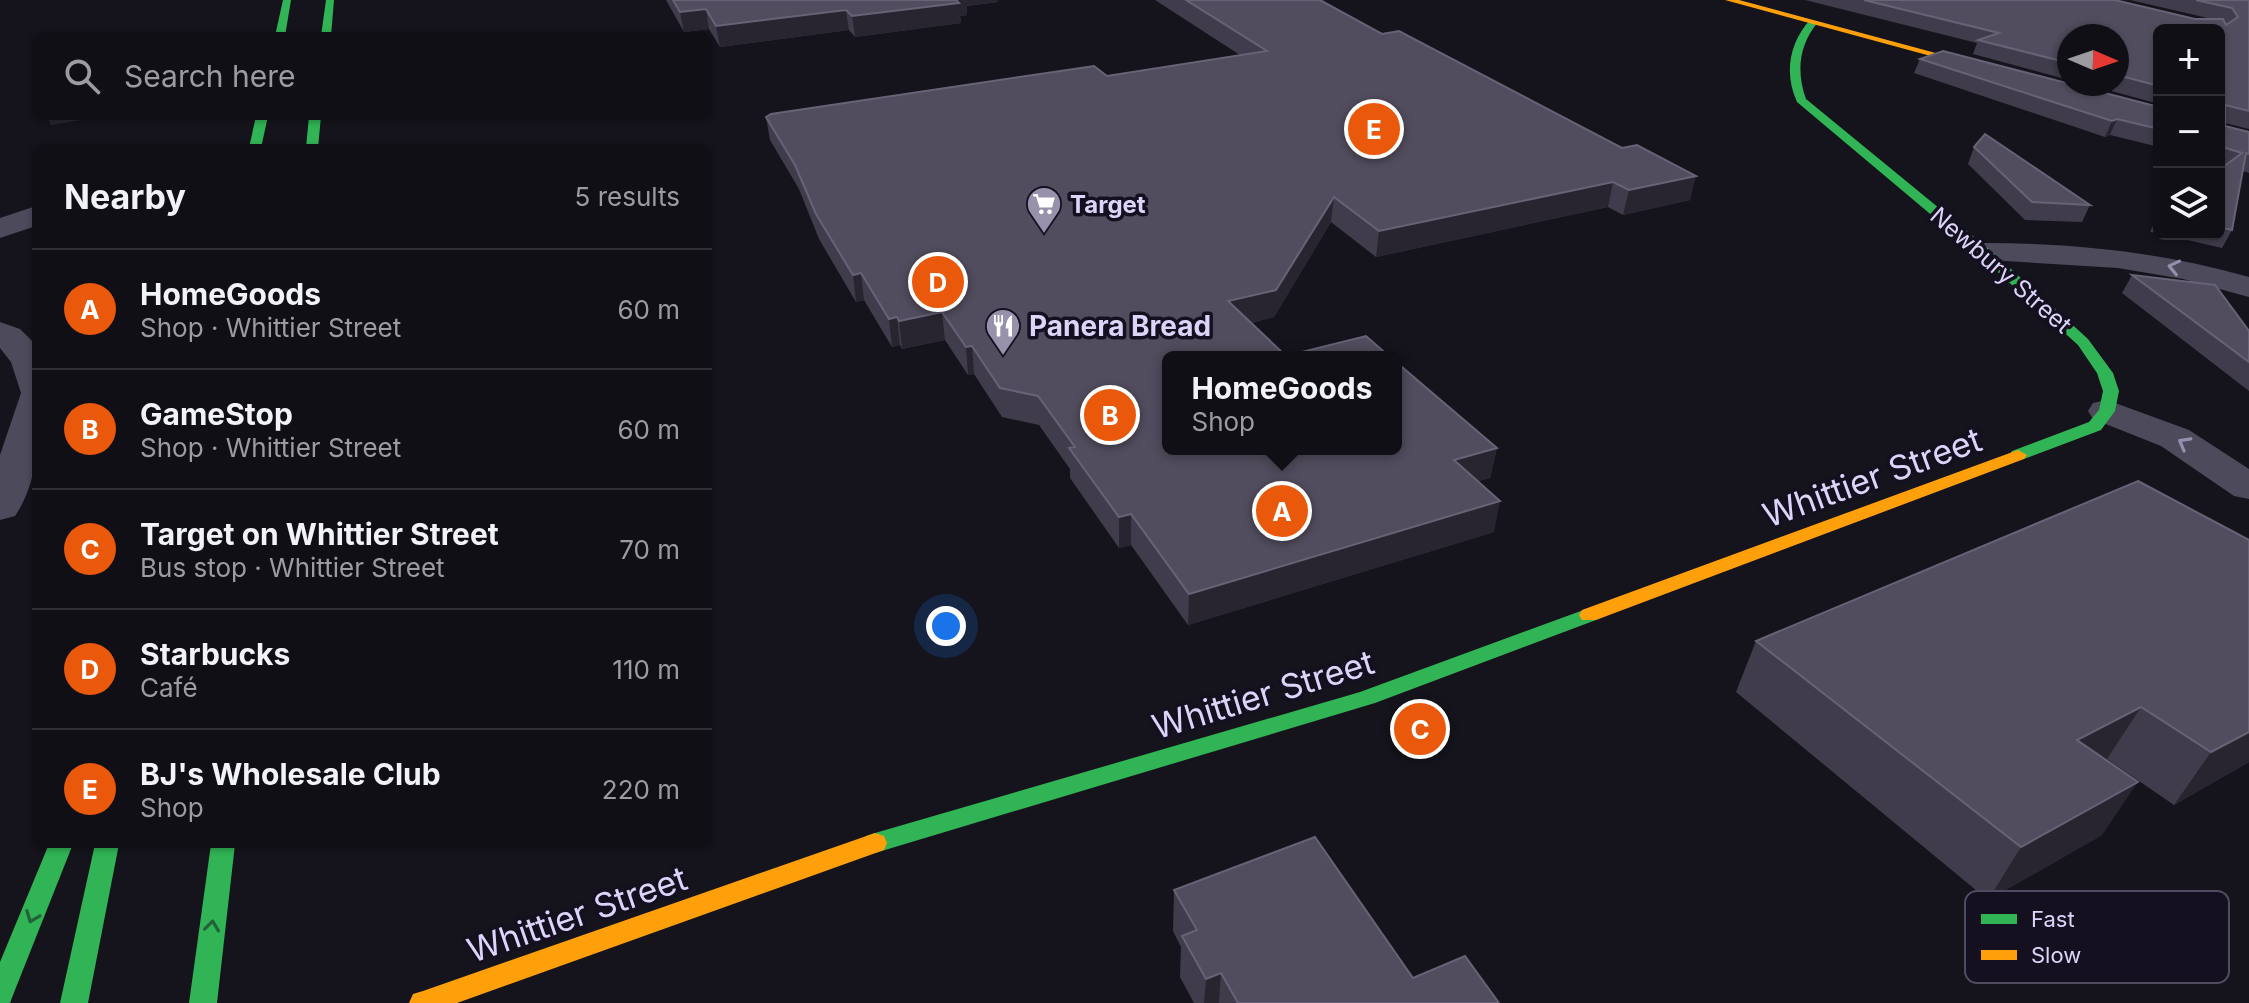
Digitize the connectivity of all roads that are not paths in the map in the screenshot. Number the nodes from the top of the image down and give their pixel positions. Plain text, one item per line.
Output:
1 (287, 0) edge
2 (330, 0) edge
3 (1729, 0) edge
4 (1813, 22) junction
5 (281, 32) edge
6 (326, 32) edge
7 (2006, 73) edge
8 (261, 120) edge
9 (315, 120) edge
10 (256, 144) edge
11 (312, 144) edge
12 (32, 199) edge
13 (0, 210) edge
14 (32, 217) edge
15 (0, 229) edge
16 (1984, 252) junction
17 (2249, 287) edge
18 (0, 332) edge
19 (32, 367) edge
20 (2107, 411) junction
21 (32, 414) edge
22 (2249, 487) edge
23 (0, 507) edge
24 (59, 848) edge
25 (106, 848) edge
26 (222, 848) edge
27 (0, 995) edge
28 (74, 1003) edge
29 (203, 1003) edge
30 (423, 1003) edge

1 - 5 street
2 - 6 street
3 - 4 street
4 - 7 street
4 - 16 street, Newbury Street
8 - 10 street
9 - 11 street
12 - 13 street
14 - 15 street
17 -> 16 street
16 - 20 street, Newbury Street
18 - 19 street
22 -> 20 street
20 - 30 street, Whittier Street
21 - 23 street
24 -> 27 street
25 - 28 street
29 -> 26 street

